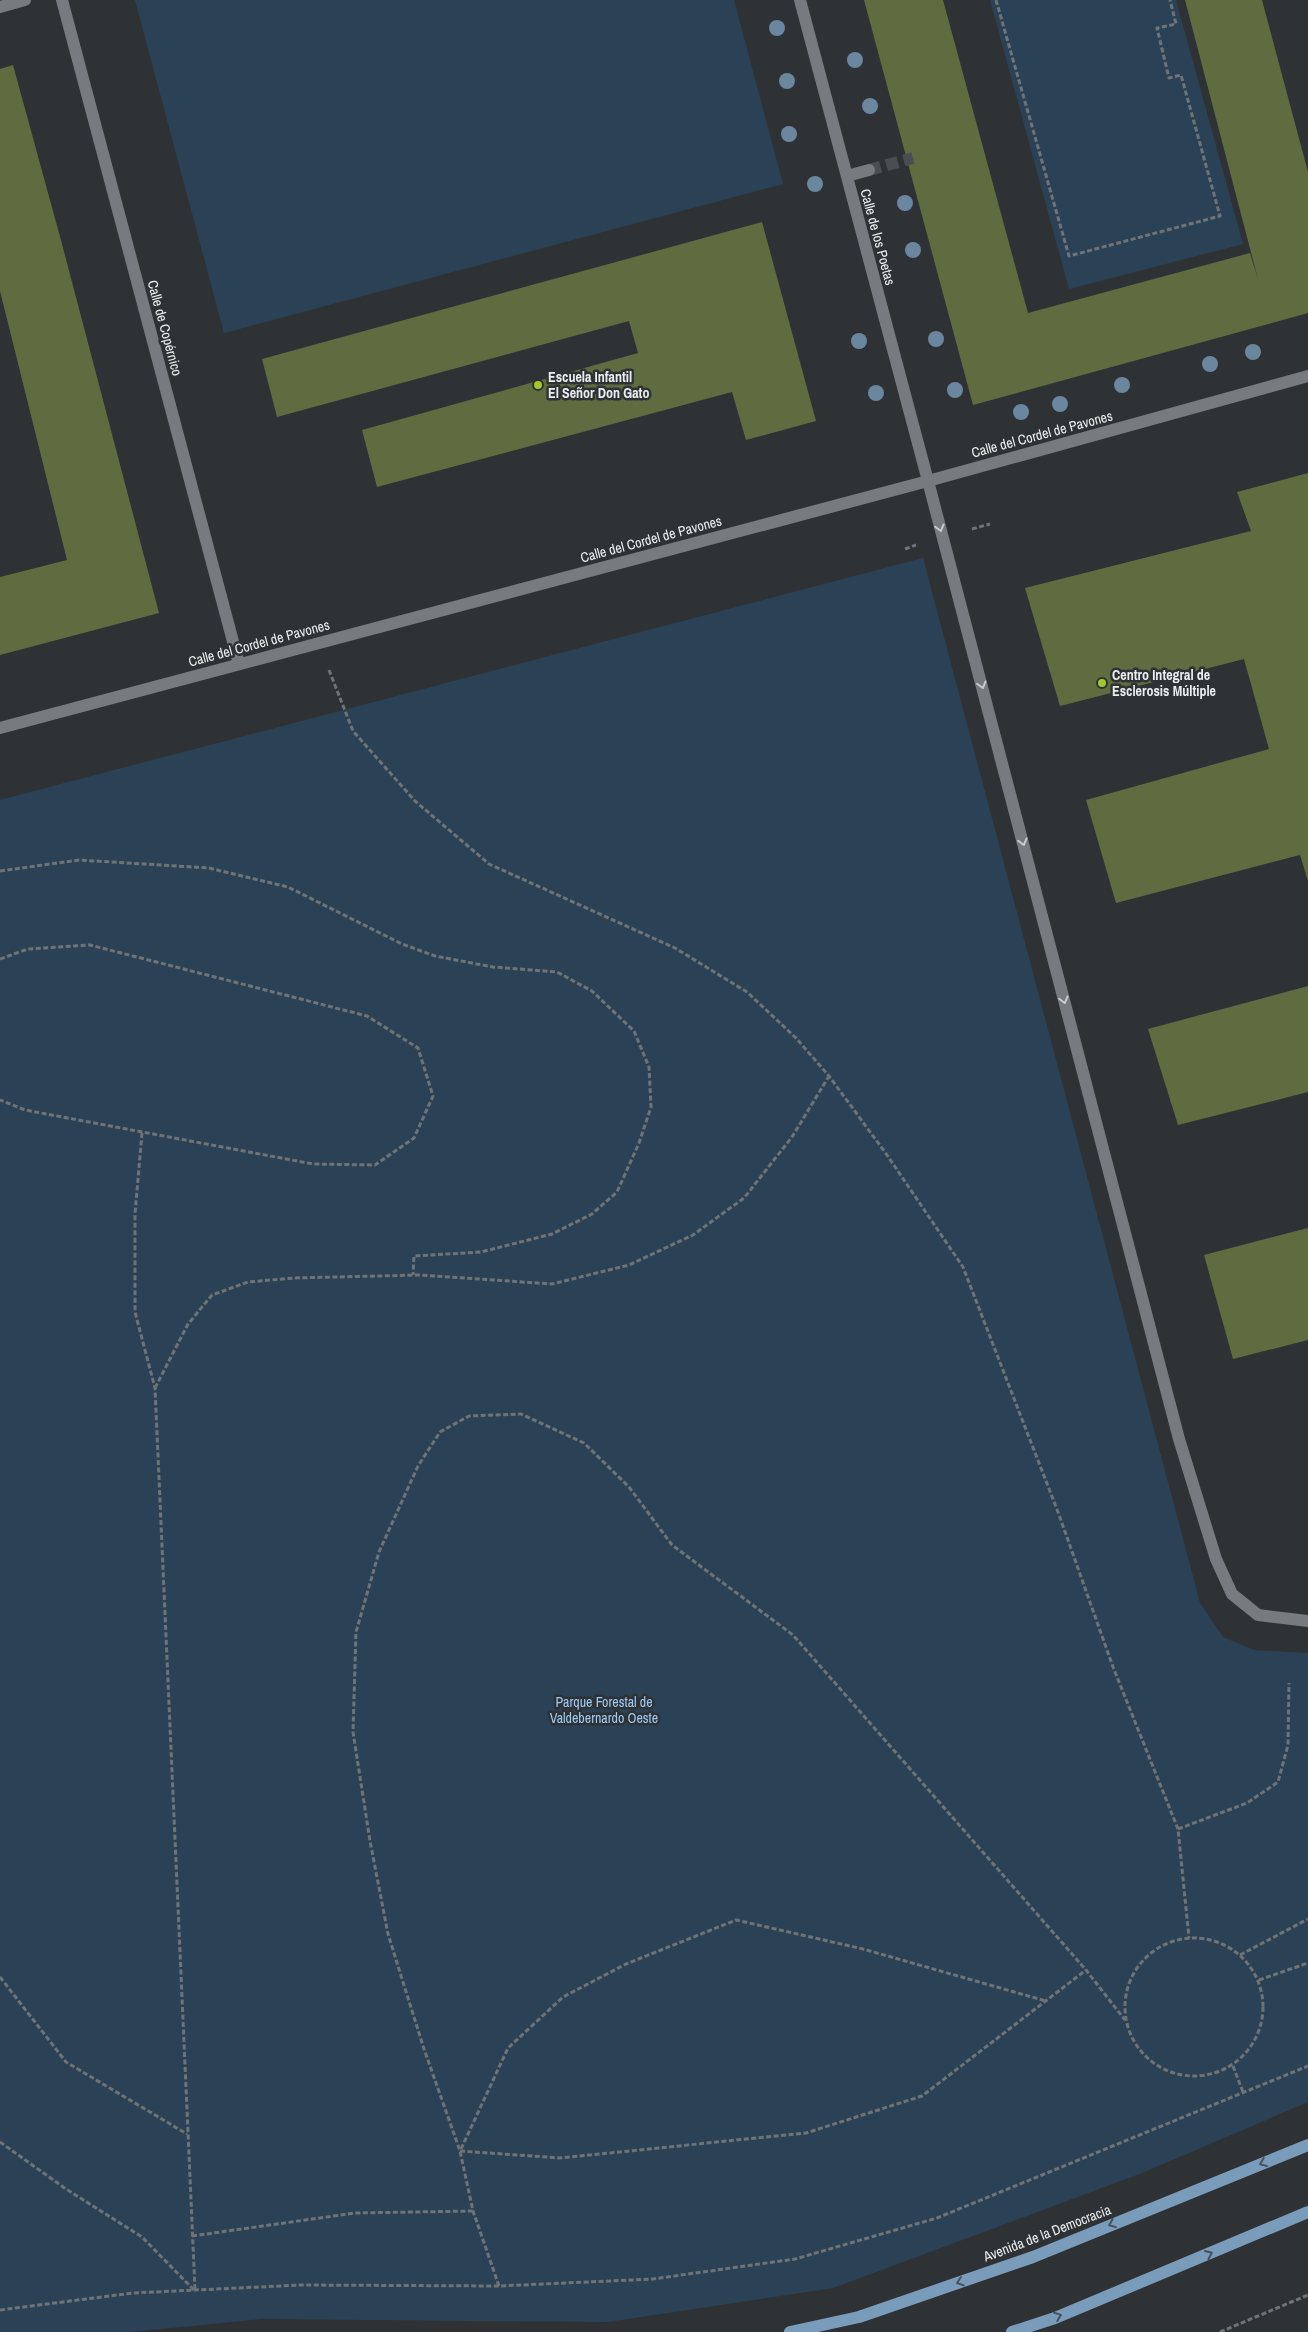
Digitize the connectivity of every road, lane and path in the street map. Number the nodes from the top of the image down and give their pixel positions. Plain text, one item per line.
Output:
1 (26, 0) edge
2 (62, 0) edge
3 (800, 0) edge
4 (996, 0) edge
5 (1170, 0) edge
6 (0, 7) edge
7 (869, 170) tunnel mouth
8 (847, 176) junction
9 (1308, 376) edge
10 (928, 481) junction
11 (990, 524) dead end
12 (972, 529) dead end
13 (919, 544) dead end
14 (905, 549) dead end
15 (319, 643) junction
16 (239, 664) junction
17 (0, 728) edge
18 (0, 871) edge
19 (0, 959) edge
20 (829, 1076) junction
21 (0, 1100) edge
22 (142, 1133) junction
23 (413, 1275) junction
24 (155, 1388) junction
25 (1308, 1621) edge
26 (1289, 1683) dead end
27 (1178, 1829) junction
28 (1308, 1919) edge
29 (1189, 1938) junction
30 (1240, 1955) junction
31 (1308, 1963) edge
32 (1086, 1970) junction
33 (0, 1977) edge
34 (1259, 1980) junction
35 (1046, 2001) junction
36 (1125, 2020) junction
37 (1233, 2066) junction
38 (1308, 2066) edge
39 (1243, 2092) junction
40 (188, 2134) junction
41 (0, 2142) edge
42 (1308, 2145) edge
43 (460, 2150) junction
44 (473, 2211) junction
45 (1308, 2212) edge
46 (192, 2236) junction
47 (499, 2286) junction
48 (195, 2290) junction
49 (1308, 2294) edge
50 (0, 2310) edge
51 (790, 2332) edge
52 (1012, 2332) edge
53 (1220, 2332) edge

1 - 6 street
2 - 16 street, Calle de Copérnico
3 - 8 street, Calle de los Poetas
4 - 5 path
7 - 8 street
8 - 10 street, Calle de los Poetas
9 - 10 street, Calle del Cordel de Pavones
10 - 15 street, Calle del Cordel de Pavones
10 -> 25 street, Calle de los Poetas
11 - 12 path
13 - 14 path
15 - 16 street, Calle del Cordel de Pavones
15 - 20 path
16 - 17 street, Calle del Cordel de Pavones
18 - 23 path
19 - 22 path
20 - 23 path
20 - 27 path
21 - 22 path
22 - 24 path
23 - 24 path
24 - 40 path
26 - 27 path
27 - 29 path
28 - 30 path
29 - 30 path
29 - 36 path
30 - 34 path
31 - 34 path
32 - 35 path
32 - 36 path
32 - 43 path
33 - 40 path
34 - 37 path
35 - 43 path
35 - 43 path
36 - 37 path
37 - 39 path
38 - 39 path
39 - 47 path
40 - 46 path
41 - 48 path
42 -> 51 main road, Avenida de la Democracia
43 - 44 path
44 - 46 path
44 - 47 path
52 -> 45 main road
46 - 48 path
47 - 48 path
48 - 50 path
49 - 53 path

